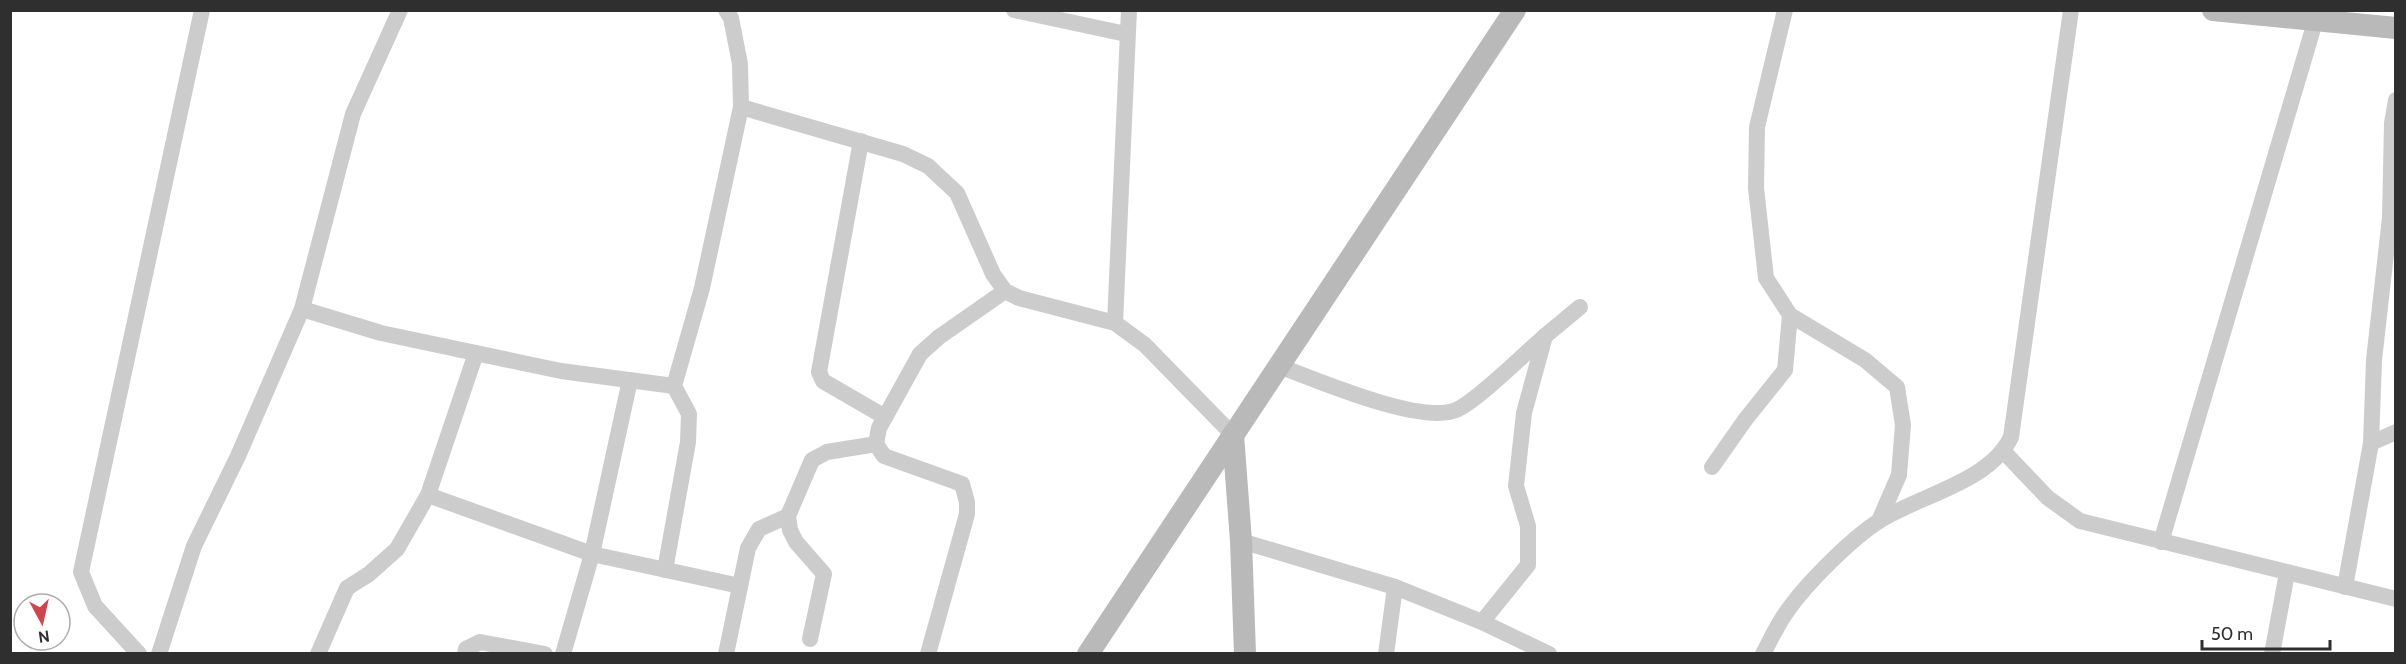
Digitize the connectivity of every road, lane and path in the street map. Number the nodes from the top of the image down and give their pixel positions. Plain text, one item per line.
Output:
1 (202, 10) edge
2 (400, 10) edge
3 (726, 10) edge
4 (1014, 10) edge
5 (1129, 10) edge
6 (1515, 10) edge
7 (1785, 10) edge
8 (2071, 10) edge
9 (2213, 10) edge
10 (2285, 14) edge
11 (2315, 22) junction
12 (2396, 27) edge
13 (1126, 34) junction
14 (2396, 100) edge
15 (741, 107) junction
16 (861, 141) junction
17 (1005, 291) junction
18 (1580, 307) dead end
19 (302, 309) junction
20 (1790, 315) junction
21 (1115, 323) junction
22 (1545, 336) junction
23 (476, 353) junction
24 (1279, 366) junction
25 (630, 380) junction
26 (674, 386) junction
27 (885, 417) junction
28 (2396, 432) edge
29 (1233, 435) junction
30 (2371, 443) junction
31 (876, 444) junction
32 (2004, 452) junction
33 (1712, 467) dead end
34 (428, 495) junction
35 (788, 516) junction
36 (1879, 521) junction
37 (1242, 541) junction
38 (2161, 542) junction
39 (592, 554) junction
40 (665, 570) junction
41 (2287, 573) junction
42 (740, 586) junction
43 (1395, 587) junction
44 (2346, 587) junction
45 (2396, 599) edge
46 (1482, 622) junction
47 (810, 639) dead end
48 (139, 654) edge
49 (159, 654) edge
50 (318, 654) edge
51 (465, 654) edge
52 (545, 654) edge
53 (563, 654) edge
54 (726, 654) edge
55 (928, 654) edge
56 (1088, 654) edge
57 (1245, 654) edge
58 (1386, 654) edge
59 (1550, 654) edge
60 (1763, 654) edge
61 (2271, 654) edge

1 - 48 street
2 - 19 street
3 - 15 street
4 - 13 street
5 - 13 street
6 - 24 street
7 - 20 street
8 - 32 street
9 - 10 street
10 - 11 street
11 - 12 street
11 - 38 street
13 - 21 street
14 - 30 street
15 - 16 street
15 - 26 street
16 - 17 street
16 - 27 street
17 - 21 street
17 - 27 street
18 - 22 street
19 - 23 street
19 - 49 street
20 - 33 street
20 - 36 street
21 - 29 street
22 - 24 street
22 - 46 street
23 - 25 street
23 - 34 street
24 - 29 street
25 - 26 street
25 - 39 street
26 - 40 street
27 - 31 street
28 - 30 street
29 - 37 street
29 - 56 street
30 - 44 street
31 - 35 street
31 - 55 street
32 - 36 street
32 - 38 street
34 - 39 street
34 - 50 street
35 - 42 street
35 - 47 street
36 - 60 street
37 - 43 street
37 - 57 street
38 - 41 street
39 - 40 street
39 - 53 street
40 - 42 street
41 - 44 street
41 - 61 street
42 - 54 street
43 - 46 street
43 - 58 street
44 - 45 street
46 - 59 street
51 - 52 street

